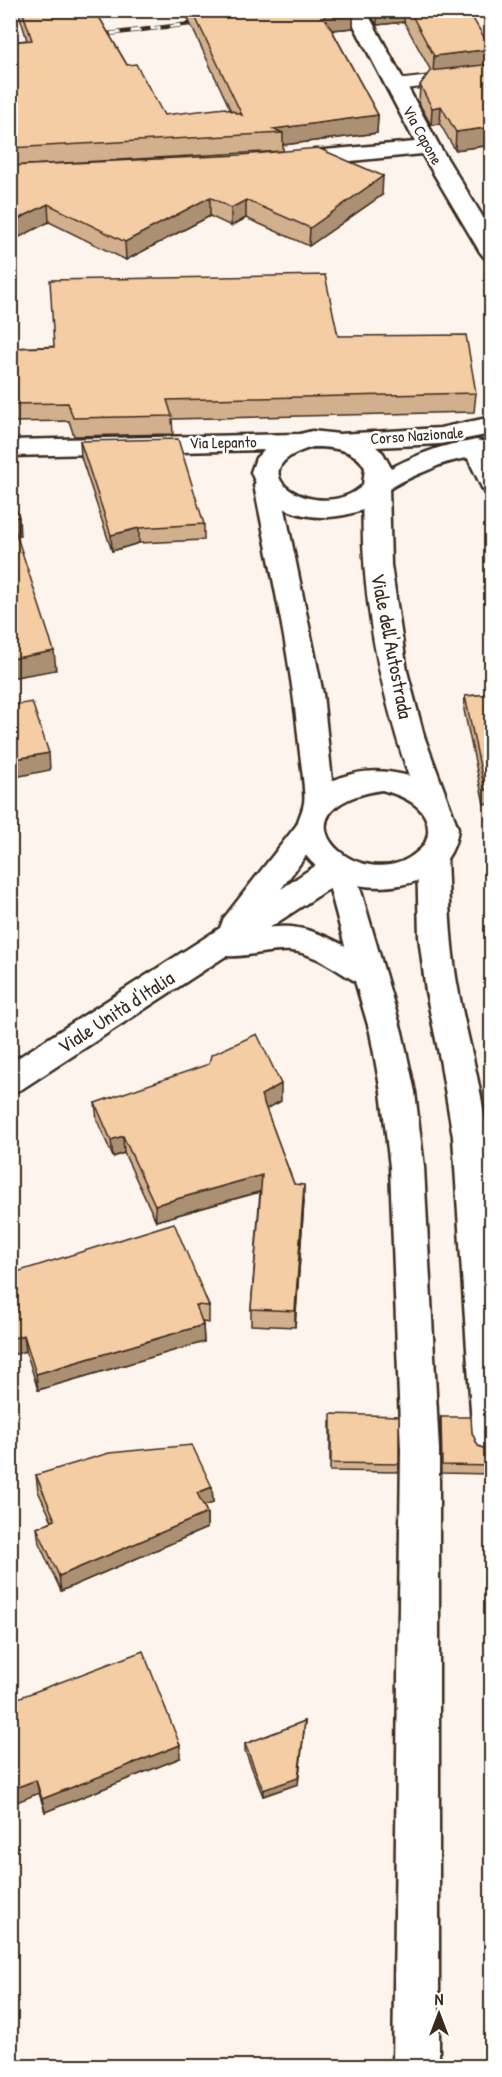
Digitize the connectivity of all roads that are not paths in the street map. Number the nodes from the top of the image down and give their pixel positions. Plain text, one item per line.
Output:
1 (359, 16) dead end
2 (492, 74) edge
3 (396, 85) junction
4 (429, 147) junction
5 (264, 162) edge
6 (492, 252) edge
7 (492, 425) edge
8 (298, 441) junction
9 (341, 441) junction
10 (148, 444) junction
11 (10, 448) edge
12 (484, 448) edge
13 (265, 480) junction
14 (492, 484) edge
15 (376, 486) junction
16 (432, 802) junction
17 (314, 816) junction
18 (432, 858) junction
19 (339, 867) junction
20 (222, 945) junction
21 (369, 974) junction
22 (10, 1080) edge
23 (492, 1441) edge
24 (416, 2067) edge

1 - 3 main road, Via Capone
2 - 3 lane
3 - 4 main road, Via Capone
4 - 5 main road
4 - 6 main road, Via Capone
7 - 9 main road, Corso Nazionale
8 - 9 main road
8 - 10 main road, Via Lepanto
8 - 13 main road
9 - 15 main road
10 - 11 main road, Via Lepanto
10 - 13 main road, Via Lepanto
12 - 14 main road
12 - 15 main road, Corso Nazionale
13 - 15 main road
13 - 17 main road
15 - 16 main road, Viale dell'Autostrada
16 - 17 main road
16 - 18 main road
17 - 19 main road
17 - 20 main road, Viale Unità d'Italia
18 - 19 main road
18 - 23 main road
19 - 20 main road, Viale Unità d'Italia
19 - 21 main road
20 - 21 main road
20 - 22 main road, Viale Unità d'Italia
21 - 24 main road

